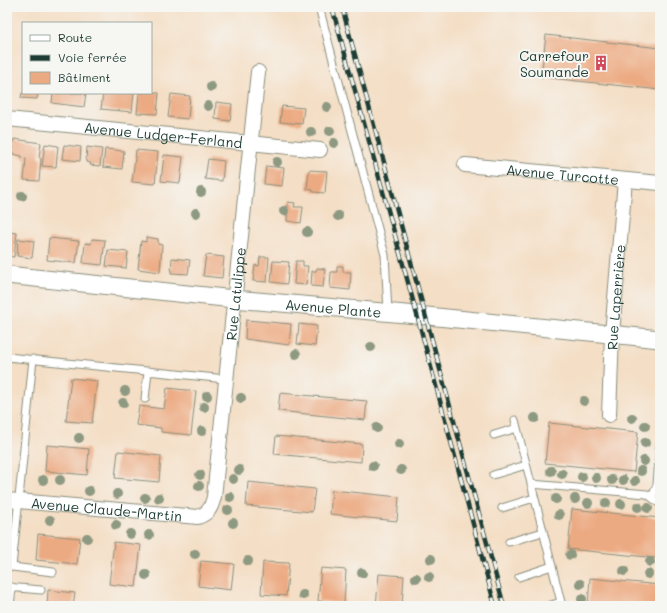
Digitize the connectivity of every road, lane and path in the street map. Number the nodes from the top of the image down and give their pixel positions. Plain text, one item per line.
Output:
1 (319, 7) edge
2 (258, 72) dead end
3 (7, 119) edge
4 (250, 144) junction
5 (320, 150) dead end
6 (465, 165) dead end
7 (625, 180) junction
8 (660, 183) edge
9 (7, 276) edge
10 (234, 299) junction
11 (388, 313) junction
12 (612, 334) junction
13 (660, 339) edge
14 (7, 357) edge
15 (33, 360) junction
16 (148, 371) junction
17 (226, 379) junction
18 (145, 399) dead end
19 (610, 415) dead end
20 (515, 420) dead end
21 (517, 428) junction
22 (494, 435) dead end
23 (660, 444) edge
24 (526, 465) junction
25 (492, 475) dead end
26 (531, 484) junction
27 (652, 497) junction
28 (534, 498) junction
29 (13, 500) edge
30 (660, 504) edge
31 (502, 508) dead end
32 (206, 514) joint
33 (543, 532) junction
34 (508, 542) dead end
35 (552, 566) junction
36 (53, 572) dead end
37 (519, 577) dead end
38 (9, 587) edge
39 (41, 590) dead end
40 (561, 604) edge
41 (10, 606) edge
42 (548, 606) edge

1 - 11 lane
2 - 4 street, Rue Latulippe
3 - 4 street, Avenue Ludger-Ferland
4 - 5 street, Avenue Ludger-Ferland
4 - 10 street, Rue Latulippe
6 - 7 street, Avenue Turcotte
7 - 8 street, Avenue Turcotte
7 - 12 street, Rue Laperrière
9 - 10 street, Avenue Plante
10 - 11 street, Avenue Plante
10 - 17 street, Rue Latulippe
11 - 12 street, Avenue Plante
12 - 13 street, Avenue Plante
12 - 19 street, Rue Laperrière
14 - 15 lane
15 - 16 lane
15 - 29 lane
16 - 17 lane
16 - 18 lane
17 - 32 street, Rue Latulippe
20 - 21 lane
21 - 22 lane
21 - 24 lane
23 - 27 lane
24 - 25 lane
24 - 26 lane
26 - 27 lane
26 - 28 lane
27 - 30 lane
28 - 31 lane
28 - 33 lane
29 - 32 street, Avenue Claude-Martin
29 - 36 lane
33 - 34 lane
33 - 35 lane
35 - 37 lane
35 - 40 lane
38 - 39 lane
38 - 41 lane
40 - 42 lane

